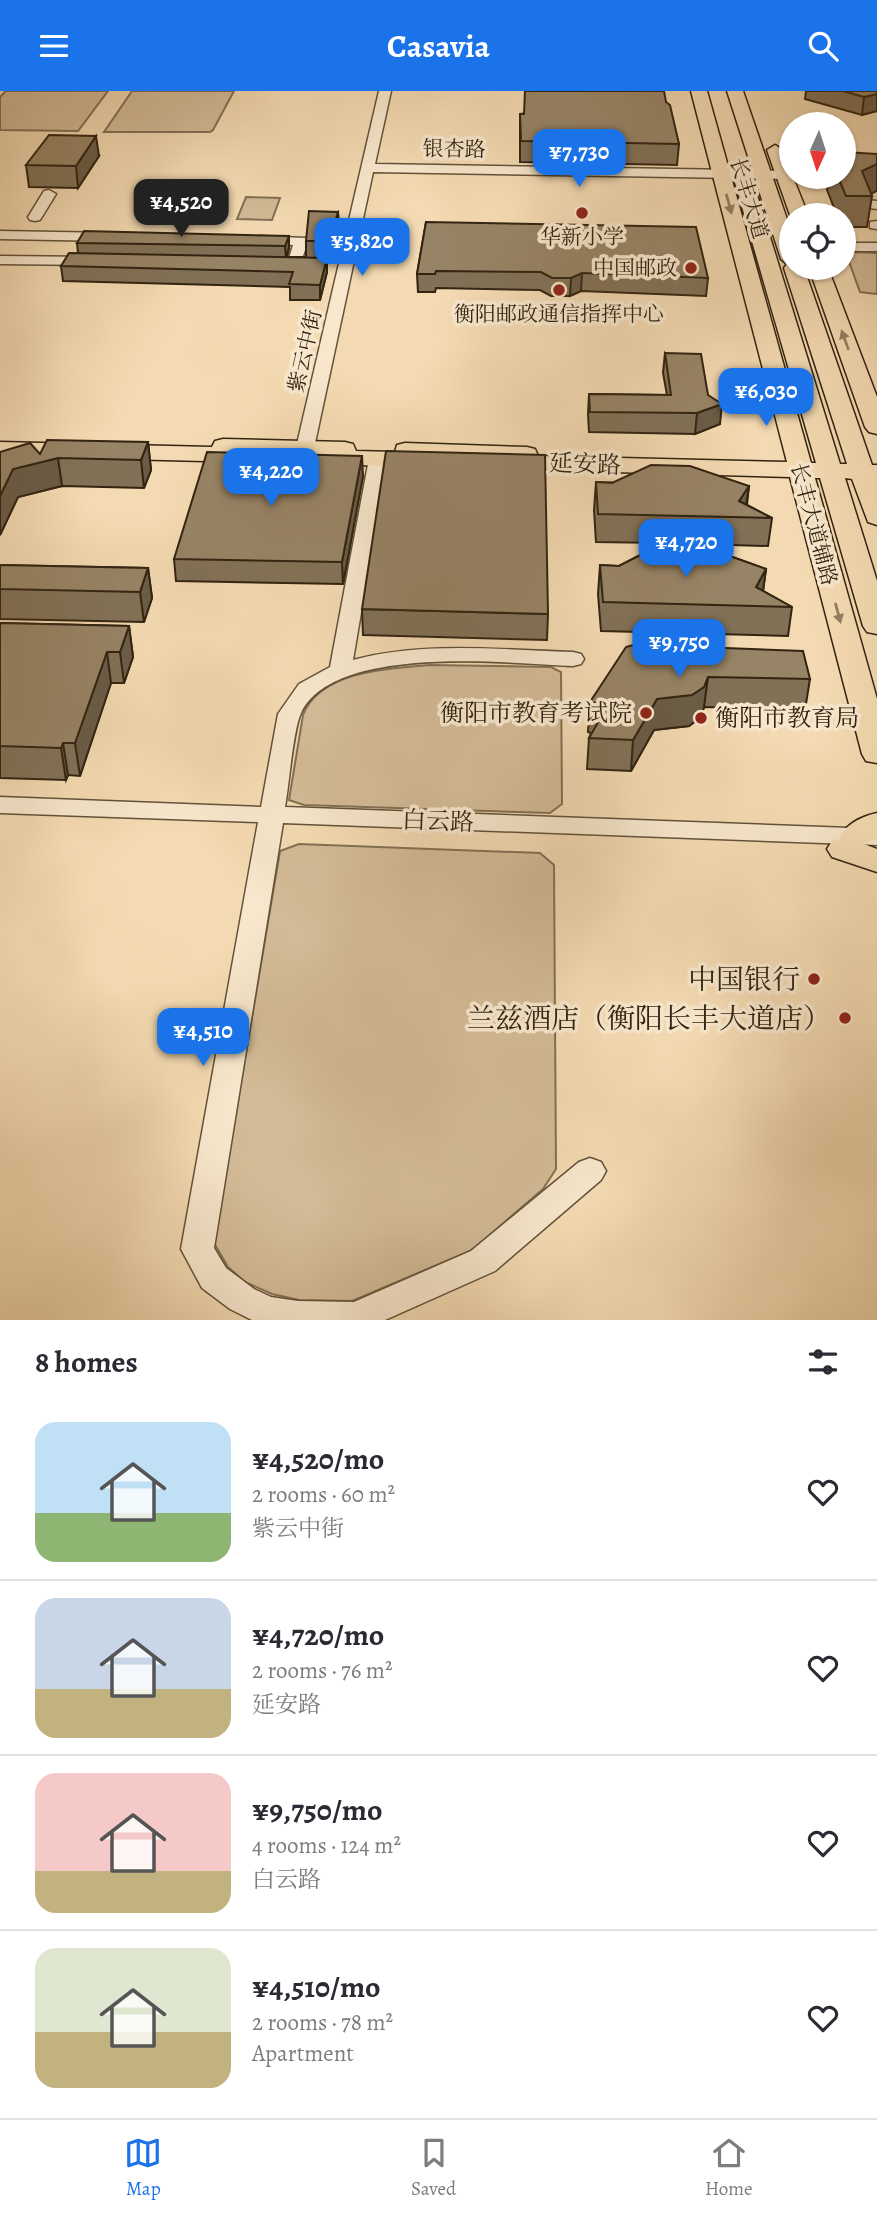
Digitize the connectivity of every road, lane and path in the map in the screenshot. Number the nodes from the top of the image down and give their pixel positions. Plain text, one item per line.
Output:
1 (384, 91) edge
2 (714, 94) edge
3 (761, 111) dead end
4 (750, 135) junction
5 (770, 137) dead end
6 (779, 156) edge
7 (368, 168) junction
8 (742, 174) junction
9 (779, 175) edge
10 (50, 194) dead end
11 (35, 217) dead end
12 (779, 224) edge
13 (5, 235) edge
14 (121, 237) edge
15 (245, 239) edge
16 (856, 247) edge
17 (877, 247) edge
18 (0, 249) edge
19 (0, 260) edge
20 (112, 262) edge
21 (293, 265) edge
22 (798, 280) edge
23 (822, 280) edge
24 (817, 339) junction
25 (776, 343) junction
26 (843, 416) junction
27 (877, 427) edge
28 (791, 436) junction
29 (877, 439) edge
30 (0, 440) edge
31 (0, 449) edge
32 (304, 452) junction
33 (377, 459) junction
34 (753, 464) junction
35 (829, 466) junction
36 (869, 467) edge
37 (801, 474) junction
38 (877, 517) edge
39 (846, 523) junction
40 (877, 626) edge
41 (573, 659) dead end
42 (341, 667) junction
43 (877, 754) edge
44 (0, 805) edge
45 (0, 818) edge
46 (270, 822) junction
47 (866, 839) edge
48 (877, 861) edge
49 (590, 1171) dead end

1 - 7 street, 紫云中街
2 - 4 main road, 长丰大道
2 - 8 main road, 长丰大道辅路
3 - 4 main road
4 - 8 main road, 长丰大道
5 - 6 main road
7 - 8 street, 银杏路
7 - 32 street, 紫云中街
8 - 9 street, 银杏路
8 - 12 main road, 长丰大道
8 -> 25 main road, 长丰大道辅路
8 - 25 main road, 长丰大道
10 - 11 street
13 - 14 street
13 - 18 street
15 - 21 street
16 - 17 street
19 - 20 street
22 - 24 main road
27 -> 23 main road
24 - 25 main road
24 - 26 main road
25 - 28 main road, 长丰大道辅路
25 - 35 main road, 长丰大道
26 - 29 main road
26 - 36 main road
28 - 34 main road
28 - 37 main road, 长丰大道辅路
30 - 32 main road, 延安路
31 - 32 main road, 延安路
32 - 33 main road, 延安路
32 - 34 main road, 延安路
33 - 34 main road, 延安路
33 - 42 street
34 - 37 main road
35 - 36 main road
35 - 37 main road
35 - 39 main road, 长丰大道
36 - 38 main road
37 - 39 main road
37 -> 43 main road, 长丰大道辅路
39 - 40 main road, 长丰大道
41 - 42 street
42 - 46 street
44 - 46 street, 白云路
45 - 46 street, 白云路
46 - 47 street, 白云路
46 - 49 street
47 - 48 main road

